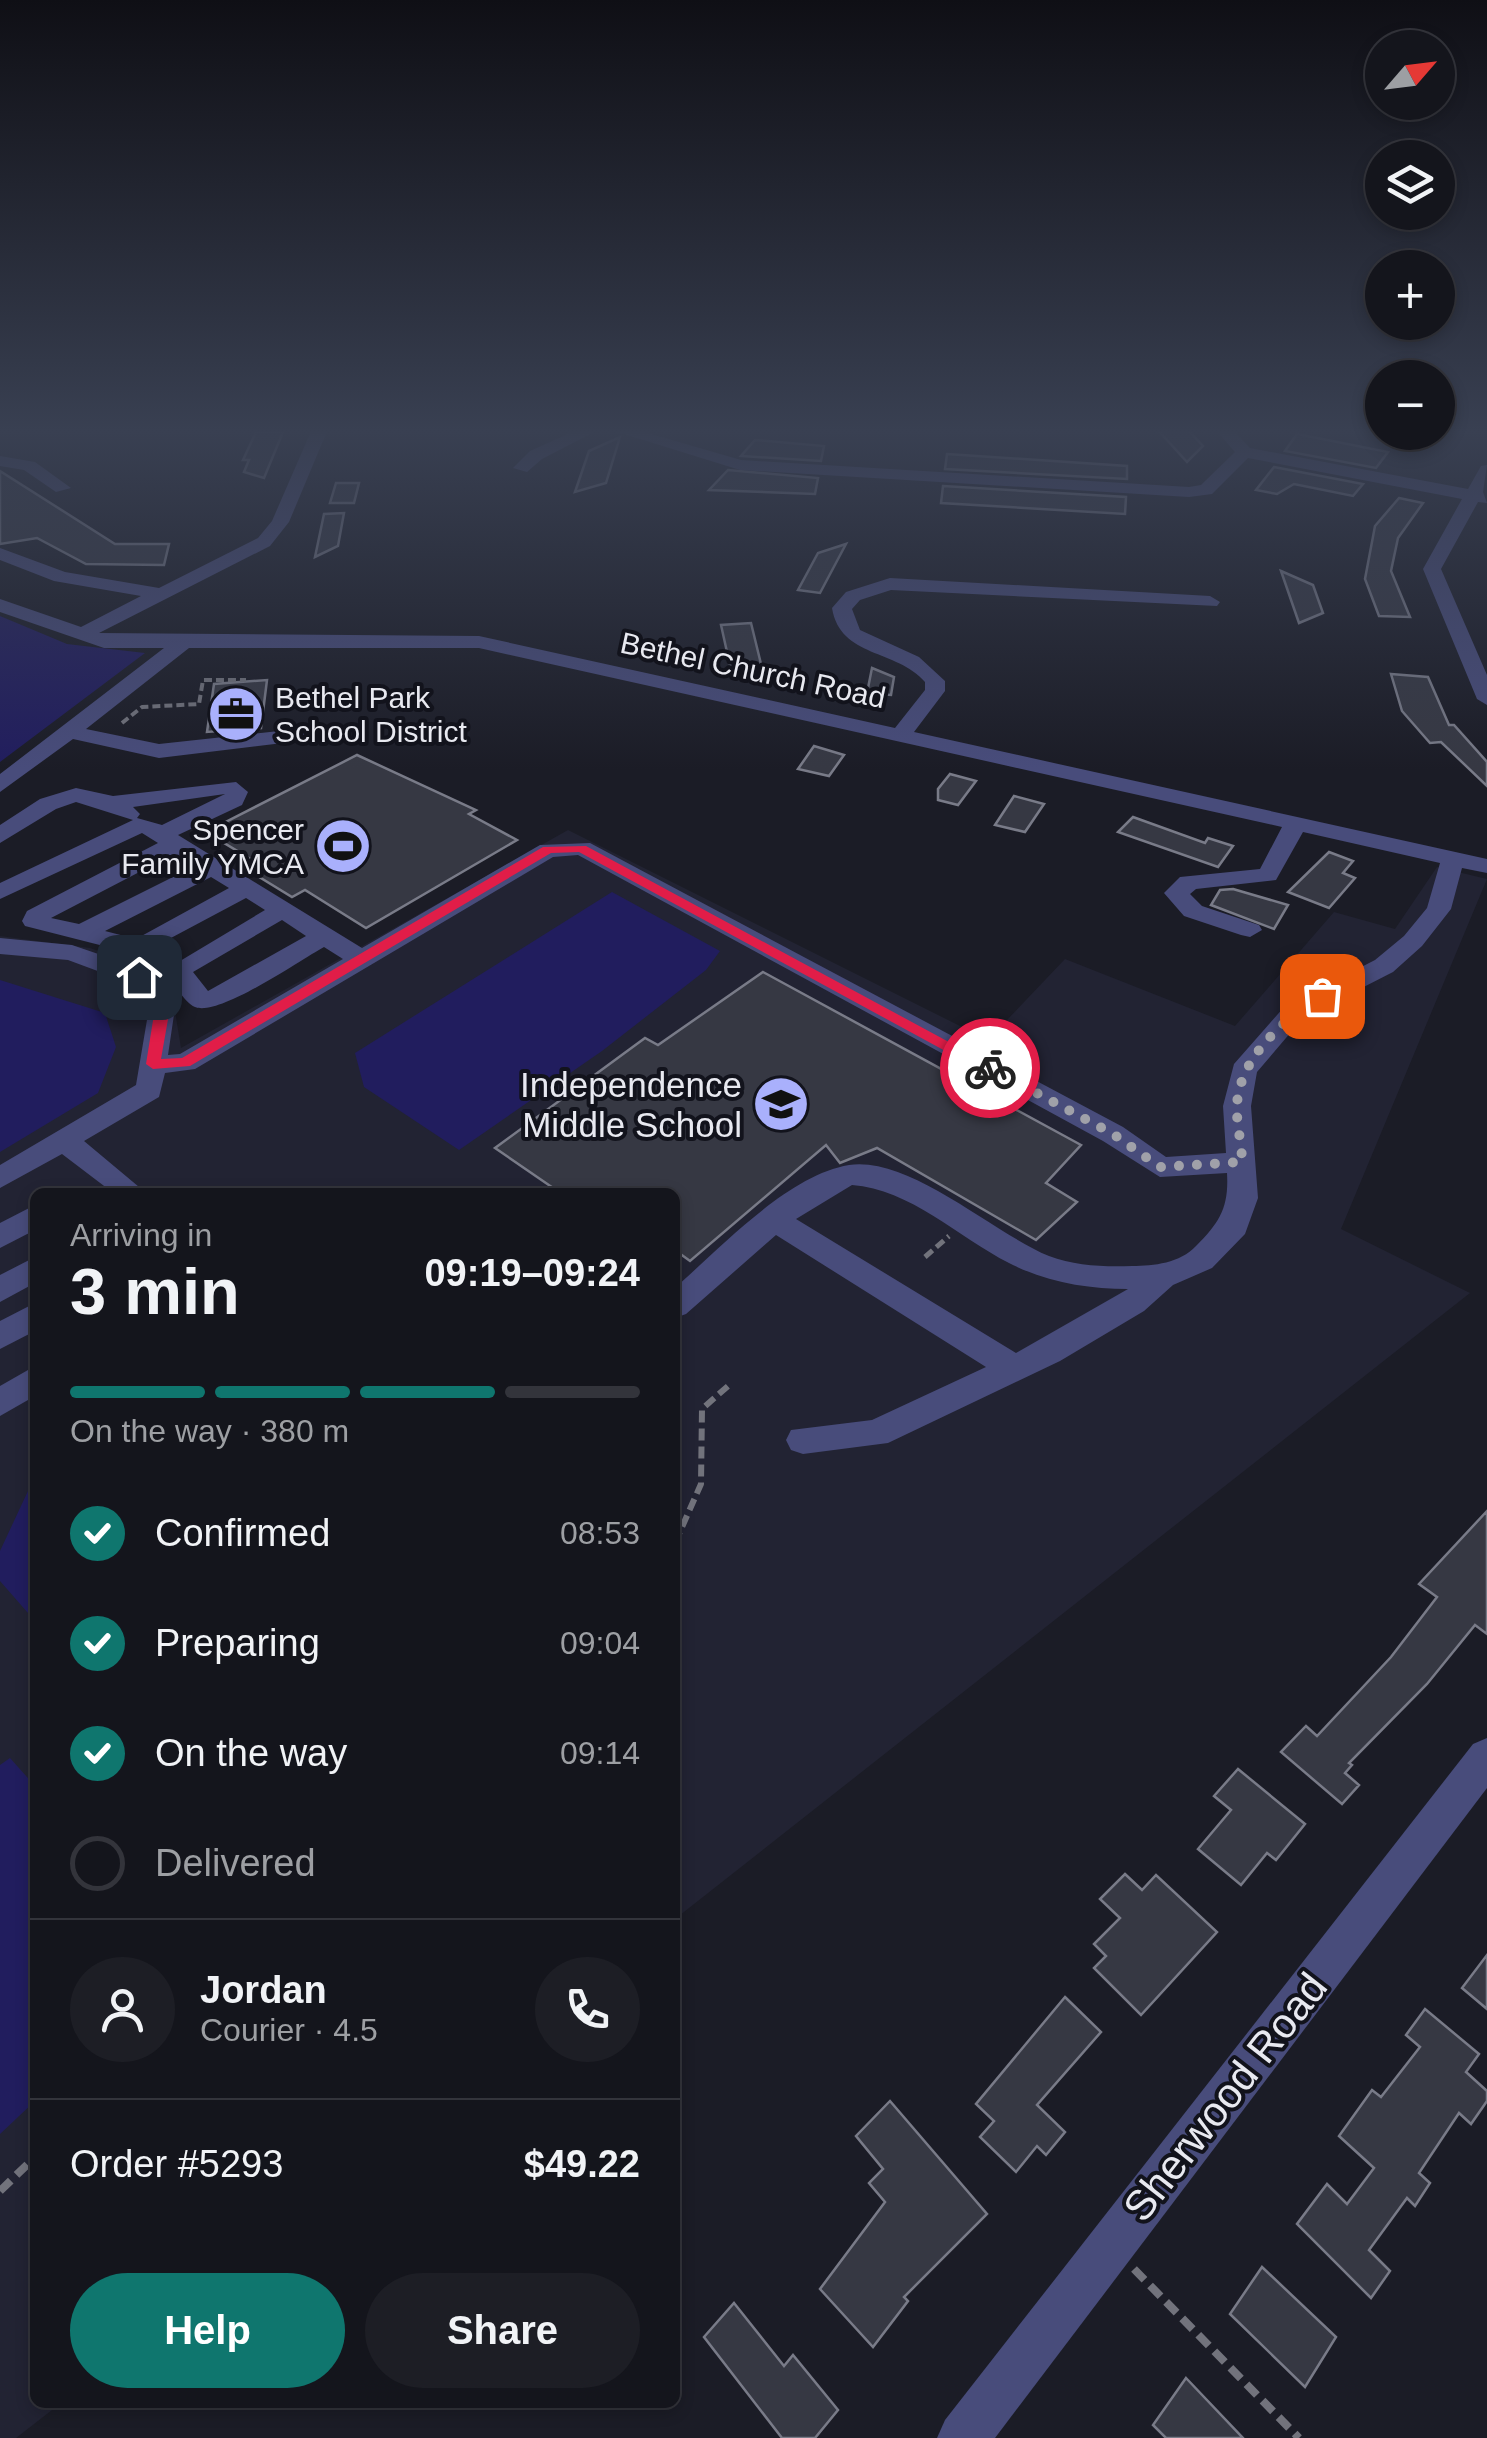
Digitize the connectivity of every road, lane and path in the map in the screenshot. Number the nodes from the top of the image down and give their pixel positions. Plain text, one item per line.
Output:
1 (262, 543) edge
2 (1449, 543) edge
3 (0, 554) edge
4 (161, 594) junction
5 (1210, 602) dead end
6 (0, 604) edge
7 (80, 635) junction
8 (180, 644) junction
9 (246, 680) dead end
10 (1487, 699) edge
11 (68, 732) junction
12 (324, 732) dead end
13 (902, 733) junction
14 (99, 740) junction
15 (10, 765) edge
16 (0, 785) edge
17 (113, 803) junction
18 (1296, 823) junction
19 (159, 834) junction
20 (0, 836) edge
21 (1453, 858) junction
22 (1487, 866) edge
23 (212, 867) junction
24 (246, 888) junction
25 (0, 892) edge
26 (282, 910) junction
27 (1250, 930) dead end
28 (85, 932) junction
29 (324, 936) junction
30 (0, 946) edge
31 (363, 960) junction
32 (153, 1064) junction
33 (64, 1140) junction
34 (1242, 1162) junction
35 (0, 1178) edge
36 (126, 1188) edge
37 (30, 1219) edge
38 (777, 1221) junction
39 (0, 1237) edge
40 (948, 1237) dead end
41 (925, 1257) dead end
42 (30, 1271) edge
43 (1162, 1277) junction
44 (0, 1290) edge
45 (680, 1302) edge
46 (30, 1318) edge
47 (0, 1338) edge
48 (1015, 1369) junction
49 (30, 1382) edge
50 (728, 1386) dead end
51 (0, 1403) edge
52 (803, 1440) dead end
53 (680, 1532) edge
54 (1487, 1757) edge
55 (30, 2162) edge
56 (0, 2191) edge
57 (1112, 2245) junction
58 (963, 2438) edge
59 (1298, 2438) edge

1 - 4 street
2 - 10 street
3 - 4 street
4 - 7 street
5 - 13 street
6 - 7 street, Bethel Church Road
7 - 8 street, Bethel Church Road
8 - 11 street
8 - 13 street, Bethel Church Road
9 - 14 path
11 - 14 street
11 - 15 street
12 - 14 street
13 - 18 street, Bethel Church Road
15 - 16 street
17 - 19 street
17 - 19 street
17 - 20 street
18 - 21 street, Bethel Church Road
18 - 27 street
19 - 23 street
19 - 25 street
19 - 28 street
21 - 22 street, Bethel Church Road
21 - 34 street
23 - 24 street
23 - 28 street
24 - 26 street
24 - 28 street
26 - 29 street
26 - 29 street
29 - 31 street
30 - 32 street
31 - 32 street
31 - 34 street
32 - 33 street
33 - 35 street
33 - 36 street
34 - 43 street
37 - 39 street
38 - 43 street
38 - 45 street
38 - 48 street
40 - 41 path
42 - 44 street
43 - 48 street
46 - 47 street
48 - 52 street
49 - 51 street
50 - 53 path
54 - 57 street, Sherwood Road
55 - 56 path
57 - 58 street, Sherwood Road
57 - 59 path

